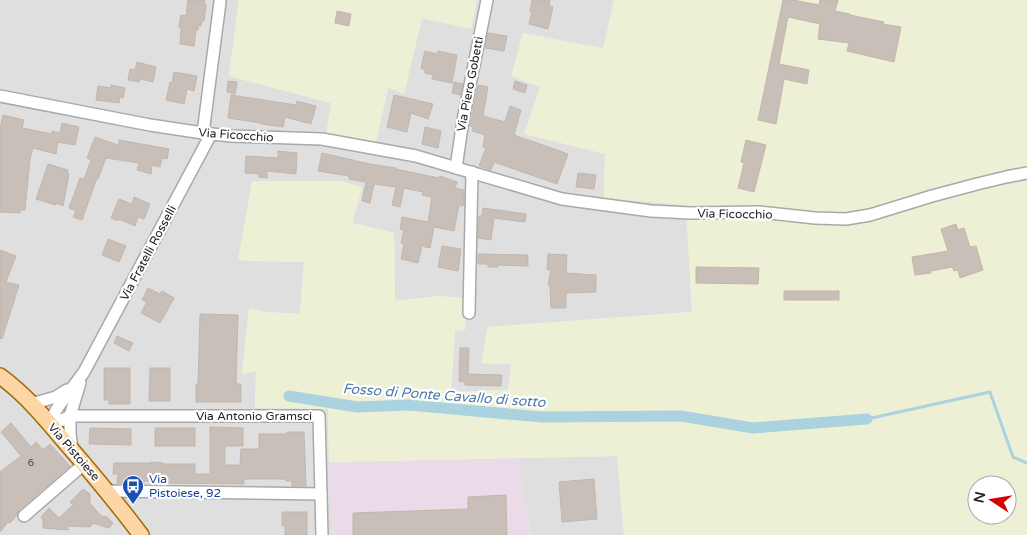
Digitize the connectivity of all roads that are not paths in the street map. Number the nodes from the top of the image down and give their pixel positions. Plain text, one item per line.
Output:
1 (487, 0) edge
2 (220, 2) dead end
3 (0, 96) edge
4 (207, 134) junction
5 (456, 168) junction
6 (472, 172) junction
7 (1027, 173) edge
8 (469, 313) dead end
9 (84, 372) junction
10 (0, 376) edge
11 (31, 404) junction
12 (70, 416) junction
13 (49, 423) junction
14 (72, 449) junction
15 (84, 464) junction
16 (107, 491) junction
17 (321, 494) junction
18 (24, 516) dead end
19 (141, 535) edge
20 (322, 535) edge

1 - 5 street, Via Piero Gobetti
2 - 4 street
3 - 4 street, Via Ficocchio
4 - 5 street, Via Ficocchio
4 - 9 street, Via Fratelli Rosselli
5 - 6 street, Via Ficocchio
6 - 7 street, Via Ficocchio
6 - 8 street
9 - 11 street, Via Fratelli Rosselli
9 - 12 street, Via Fratelli Rosselli
9 - 13 street, Via Fratelli Rosselli
10 - 11 main road, Via Pistoiese
11 - 13 main road, Via Pistoiese
12 - 13 street
12 - 14 street, Via Fratelli Rosselli
12 - 17 street, Via Antonio Gramsci
13 - 14 main road, Via Pistoiese
14 - 15 main road, Via Pistoiese
15 - 16 main road, Via Pistoiese
15 - 18 street
16 - 17 street
16 - 19 main road, Via Pistoiese
17 - 20 street, Via Antonio Gramsci

